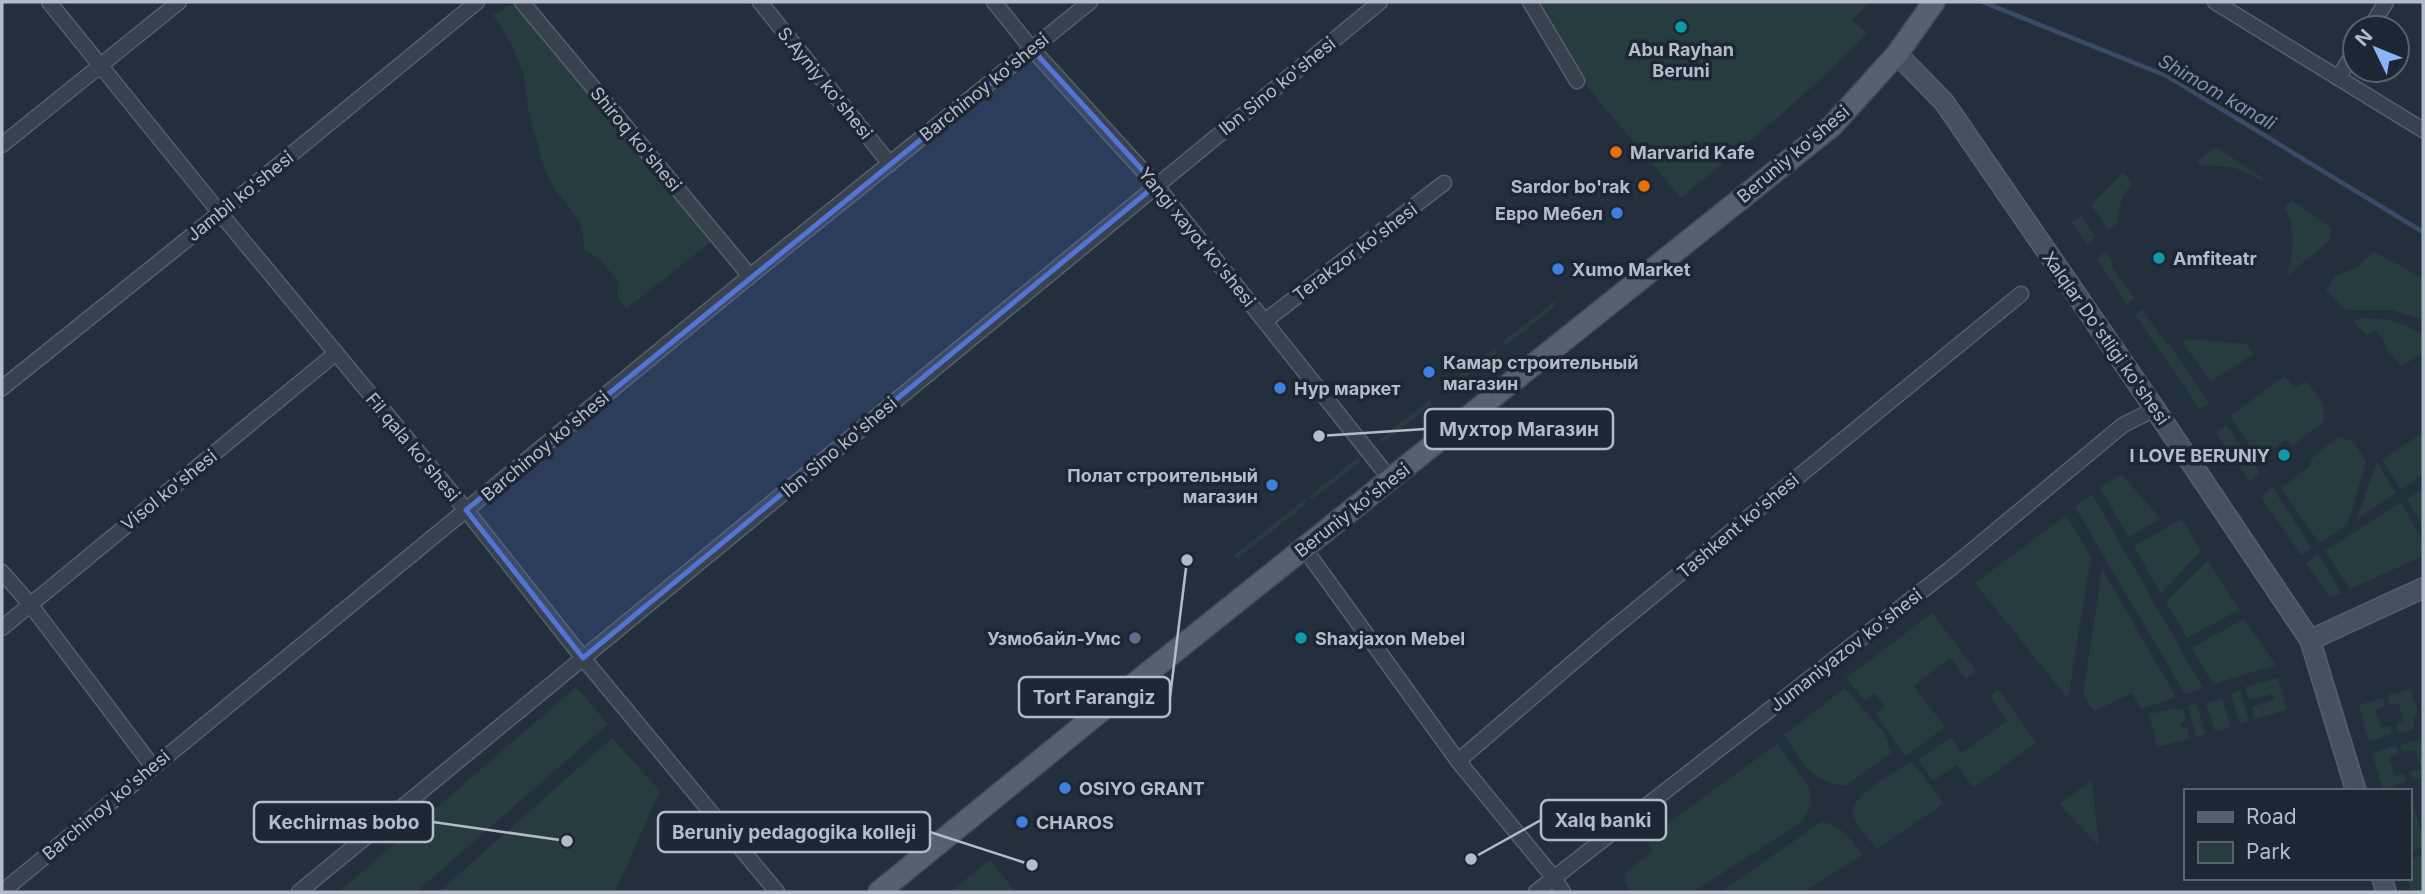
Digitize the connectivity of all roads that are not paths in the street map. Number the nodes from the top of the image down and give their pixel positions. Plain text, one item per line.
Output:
1 (49, 2) edge
2 (179, 2) edge
3 (477, 2) edge
4 (522, 2) edge
5 (760, 2) edge
6 (994, 2) edge
7 (1090, 2) edge
8 (1380, 2) edge
9 (1530, 2) edge
10 (2215, 2) edge
11 (1932, 4) edge
12 (1032, 49) junction
13 (1897, 54) junction
14 (101, 65) junction
15 (2341, 73) edge
16 (2338, 78) junction
17 (1577, 81) dead end
18 (2423, 130) edge
19 (2, 145) edge
20 (890, 164) junction
21 (1444, 183) dead end
22 (1156, 186) junction
23 (220, 214) junction
24 (750, 276) junction
25 (2021, 294) dead end
26 (1265, 321) junction
27 (336, 353) junction
28 (2, 388) edge
29 (2155, 409) junction
30 (1391, 480) junction
31 (466, 510) junction
32 (1304, 548) junction
33 (2, 572) edge
34 (2423, 588) edge
35 (30, 604) junction
36 (2, 628) edge
37 (2310, 640) junction
38 (583, 658) junction
39 (1458, 761) junction
40 (153, 766) junction
41 (2355, 789) edge
42 (1554, 878) junction
43 (2, 892) edge
44 (299, 892) edge
45 (776, 892) edge
46 (879, 892) edge
47 (1536, 892) edge
48 (1563, 892) edge

1 - 14 street, Fil qala ko'shesi
2 - 14 street
3 - 23 street, Jambil ko'shesi
4 - 24 street, Shiroq ko'shesi
5 - 20 street, S.Ayniy ko'shesi
6 - 12 street, Yangi xayot ko'shesi
7 - 12 street, Barchinoy ko'shesi
8 - 22 street, Ibn Sino ko'shesi
9 - 17 street
10 - 16 street
11 - 13 main road, Beruniy ko'shesi
12 - 20 street, Barchinoy ko'shesi
12 - 22 street, Yangi xayot ko'shesi
13 - 29 street, Xalqlar Do'stligi ko'shesi
13 - 30 main road, Beruniy ko'shesi
14 - 19 street
14 - 23 street, Fil qala ko'shesi
15 - 16 street
16 - 18 street
20 - 24 street, Barchinoy ko'shesi
21 - 26 street, Terakzor ko'shesi
22 - 26 street, Yangi xayot ko'shesi
22 - 38 street, Ibn Sino ko'shesi
23 - 27 street, Fil qala ko'shesi
23 - 28 street, Jambil ko'shesi
24 - 31 street, Barchinoy ko'shesi
25 - 39 street, Tashkent ko'shesi
26 - 30 street, Yangi xayot ko'shesi
27 - 31 street, Fil qala ko'shesi
27 - 35 street, Visol ko'shesi
29 - 37 street, Xalqlar Do'stligi ko'shesi
29 - 42 street, Jumaniyazov ko'shesi
30 - 32 main road, Beruniy ko'shesi
31 - 38 street, Fil qala ko'shesi
31 - 40 street, Barchinoy ko'shesi
32 - 39 street
32 - 46 main road, Beruniy ko'shesi
33 - 35 street
34 - 37 street
35 - 36 street, Visol ko'shesi
35 - 40 street
37 - 41 street, Xalqlar Do'stligi ko'shesi
38 - 44 street, Ibn Sino ko'shesi
38 - 45 street, Fil qala ko'shesi
39 - 42 street
40 - 43 street, Barchinoy ko'shesi
42 - 47 street, Jumaniyazov ko'shesi
42 - 48 street

